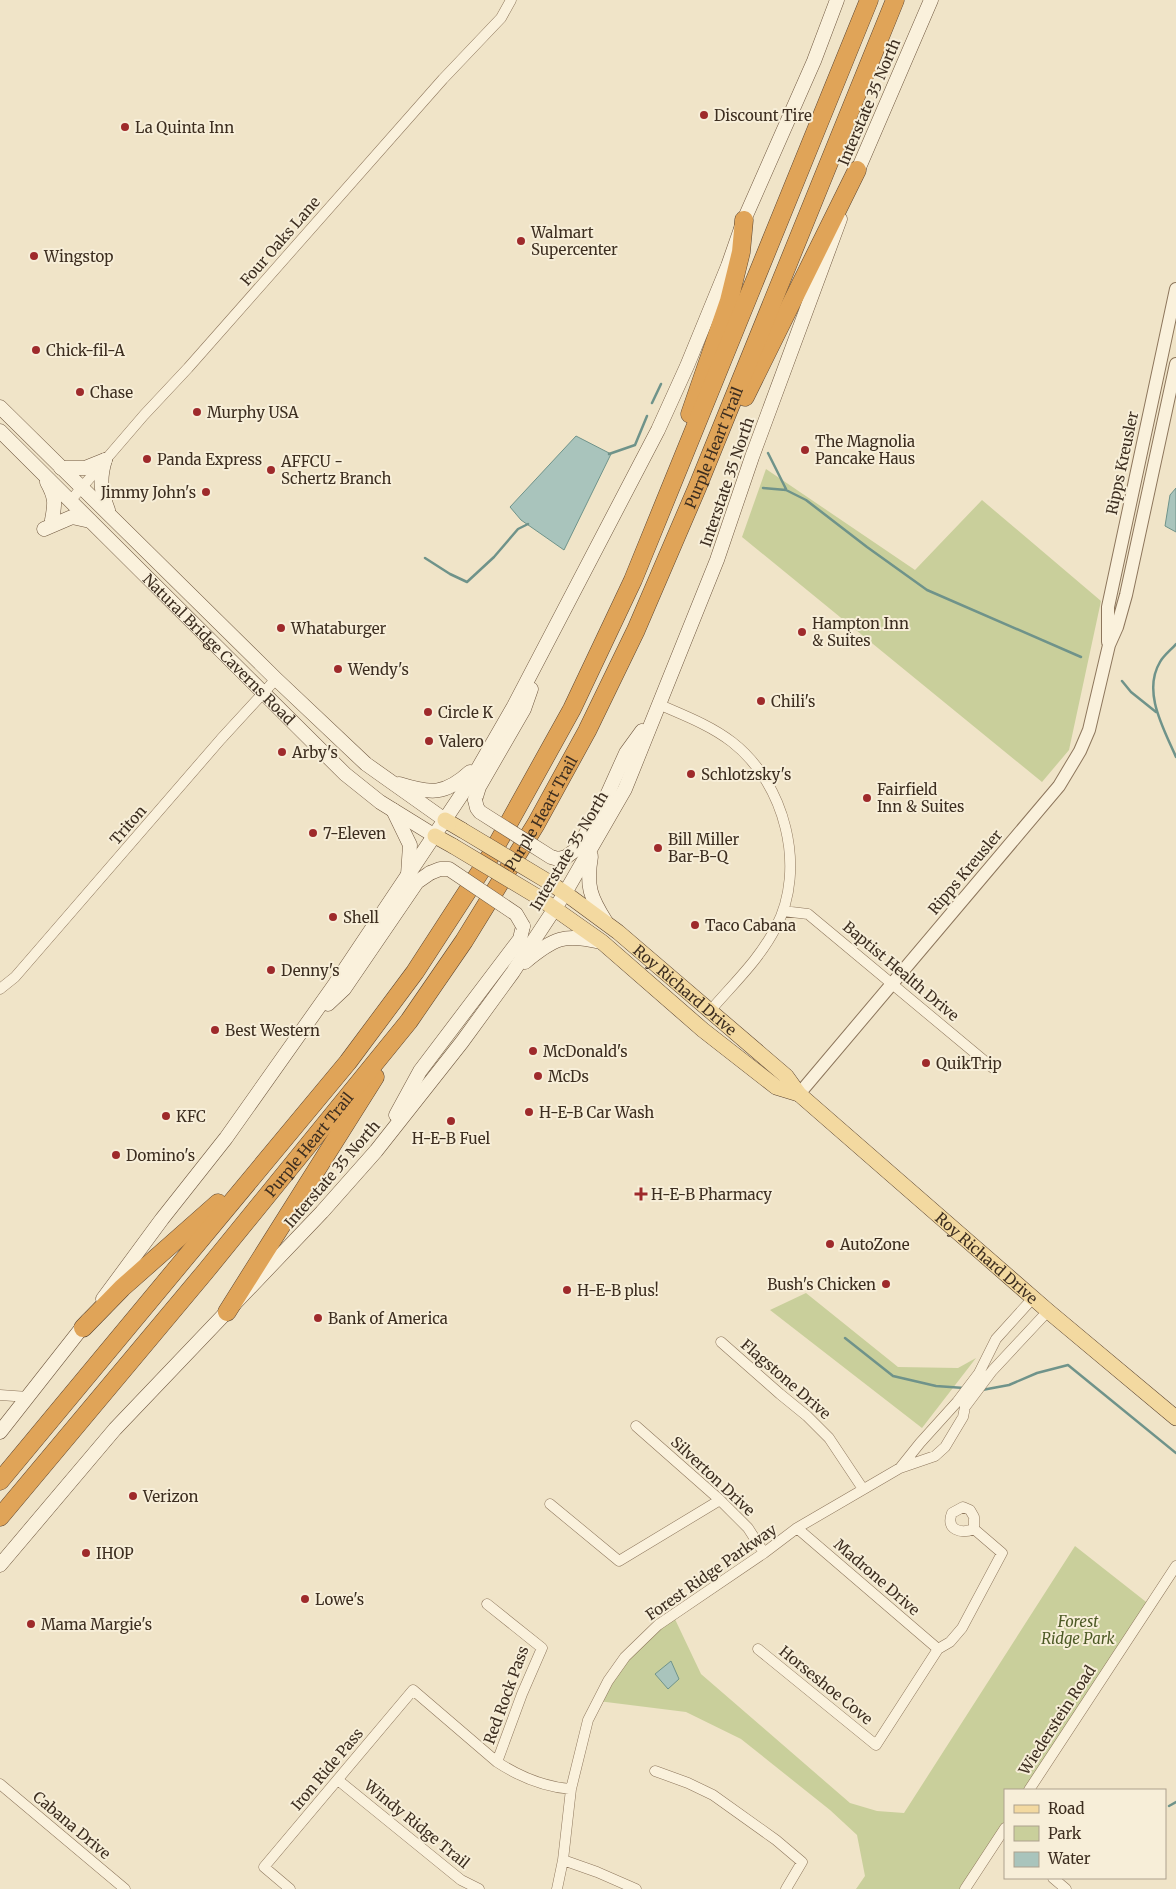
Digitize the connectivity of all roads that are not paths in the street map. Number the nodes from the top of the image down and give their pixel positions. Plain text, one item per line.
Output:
1 (511, 0) edge
2 (837, 0) edge
3 (869, 0) edge
4 (894, 0) edge
5 (929, 5) edge
6 (857, 170) junction
7 (744, 220) junction
8 (1176, 289) edge
9 (1176, 364) edge
10 (0, 407) edge
11 (0, 432) edge
12 (105, 460) junction
13 (62, 468) junction
14 (42, 473) junction
15 (82, 488) junction
16 (696, 488) junction
17 (668, 496) junction
18 (71, 500) junction
19 (110, 516) junction
20 (91, 521) junction
21 (553, 629) junction
22 (1109, 645) junction
23 (276, 679) junction
24 (263, 693) junction
25 (655, 711) junction
26 (484, 759) junction
27 (384, 779) junction
28 (393, 809) junction
29 (445, 820) junction
30 (435, 836) junction
31 (592, 848) junction
32 (408, 876) junction
33 (566, 893) junction
34 (538, 896) joint
35 (555, 908) junction
36 (783, 910) junction
37 (606, 923) junction
38 (602, 942) junction
39 (513, 972) junction
40 (892, 985) junction
41 (0, 989) edge
42 (710, 1011) junction
43 (409, 1021) junction
44 (305, 1026) junction
45 (993, 1068) dead end
46 (799, 1094) junction
47 (273, 1151) junction
48 (376, 1151) junction
49 (1033, 1298) junction
50 (1048, 1311) junction
51 (227, 1312) junction
52 (83, 1328) junction
53 (721, 1342) dead end
54 (0, 1395) edge
55 (28, 1397) junction
56 (961, 1404) junction
57 (1176, 1418) edge
58 (636, 1426) dead end
59 (0, 1432) edge
60 (900, 1468) junction
61 (0, 1481) edge
62 (863, 1489) junction
63 (720, 1500) junction
64 (550, 1504) dead end
65 (0, 1517) edge
66 (797, 1528) junction
67 (974, 1529) dead end
68 (764, 1553) junction
69 (0, 1565) edge
70 (1176, 1566) edge
71 (487, 1604) dead end
72 (758, 1648) dead end
73 (938, 1649) junction
74 (497, 1762) junction
75 (655, 1771) dead end
76 (338, 1780) junction
77 (0, 1784) edge
78 (571, 1789) junction
79 (1030, 1789) edge
80 (1003, 1833) edge
81 (563, 1860) junction
82 (1054, 1879) edge
83 (125, 1889) edge
84 (290, 1889) edge
85 (479, 1889) edge
86 (557, 1889) edge
87 (636, 1889) edge
88 (786, 1889) edge
89 (964, 1889) edge
90 (1066, 1889) edge

1 - 12 street, Four Oaks Lane
2 - 7 main road
3 - 17 highway, Purple Heart Trail
4 - 16 highway, Purple Heart Trail
5 - 6 main road, Interstate 35 North
6 - 16 highway
6 - 25 main road, Interstate 35 North
7 - 17 highway
7 - 21 main road
8 - 22 street, Ripps Kreusler
9 - 22 street, Ripps Kreusler
10 - 13 main road, Natural Bridge Caverns Road
11 - 14 main road, Natural Bridge Caverns Road
12 - 13 main road
12 - 15 street, Four Oaks Lane
12 - 19 main road
13 - 15 main road, Natural Bridge Caverns Road
14 - 18 main road, Natural Bridge Caverns Road
14 - 20 main road
15 - 18 street, Four Oaks Lane
15 - 19 main road, Natural Bridge Caverns Road
16 - 43 highway, Purple Heart Trail
17 - 47 highway, Purple Heart Trail
18 - 20 main road, Natural Bridge Caverns Road
19 - 23 main road, Natural Bridge Caverns Road
20 - 24 main road, Natural Bridge Caverns Road
21 - 25 main road, bridge
21 - 26 main road
22 - 40 street, Ripps Kreusler
23 - 24 street, Triton
23 - 27 main road, Natural Bridge Caverns Road
24 - 28 main road, Natural Bridge Caverns Road
24 - 41 street, Triton
25 - 31 main road, Interstate 35 North
25 - 36 street
26 - 27 main road
26 - 29 main road
27 - 29 main road, Natural Bridge Caverns Road
28 - 30 main road, Natural Bridge Caverns Road
28 - 32 main road
29 - 30 main road
29 - 33 main road, Roy Richard Drive, bridge
30 - 32 main road
30 - 34 main road, Natural Bridge Caverns Road, bridge
31 - 33 main road, Interstate 35 North
31 - 37 main road
32 - 44 main road
33 - 35 main road, Interstate 35 North
33 - 37 main road, Roy Richard Drive
34 - 35 main road, Roy Richard Drive
35 - 38 main road, Roy Richard Drive
35 - 39 main road, Interstate 35 North
36 - 40 street, Baptist Health Drive
36 - 42 street
37 - 42 main road, Roy Richard Drive
38 - 39 main road
38 - 46 main road, Roy Richard Drive
39 - 48 main road, Interstate 35 North
40 - 45 street, Baptist Health Drive
40 - 46 street, Ripps Kreusler
42 - 46 main road, Roy Richard Drive
43 - 51 highway
43 - 65 highway, Purple Heart Trail
44 - 48 main road, bridge
44 - 52 main road
46 - 49 main road, Roy Richard Drive
47 - 52 highway
47 - 61 highway, Purple Heart Trail
48 - 51 main road, Interstate 35 North
49 - 50 main road, Roy Richard Drive
49 - 56 street, Forest Ridge Parkway
50 - 56 street, Forest Ridge Parkway
50 - 57 main road, Roy Richard Drive
51 - 69 main road, Interstate 35 North
52 - 55 main road
53 - 62 street, Flagstone Drive
54 - 55 street
55 - 59 main road
56 - 60 street, Forest Ridge Parkway
56 - 60 street, Forest Ridge Parkway
58 - 63 street, Silverton Drive
60 - 62 street, Forest Ridge Parkway
62 - 66 street, Forest Ridge Parkway
63 - 64 street
63 - 68 street, Silverton Drive
66 - 68 street, Forest Ridge Parkway
66 - 73 street, Madrone Drive
67 - 73 street
68 - 78 street, Forest Ridge Parkway
70 - 79 street, Wiederstein Road
71 - 74 street, Red Rock Pass
72 - 73 street, Horseshoe Cove
74 - 76 street, Iron Ride Pass
74 - 78 street
75 - 88 street
76 - 84 street, Iron Ride Pass
76 - 85 street, Windy Ridge Trail
77 - 83 street, Cabana Drive
78 - 81 street, Forest Ridge Parkway
80 - 89 street
81 - 86 street, Forest Ridge Parkway
81 - 87 street
82 - 90 street

